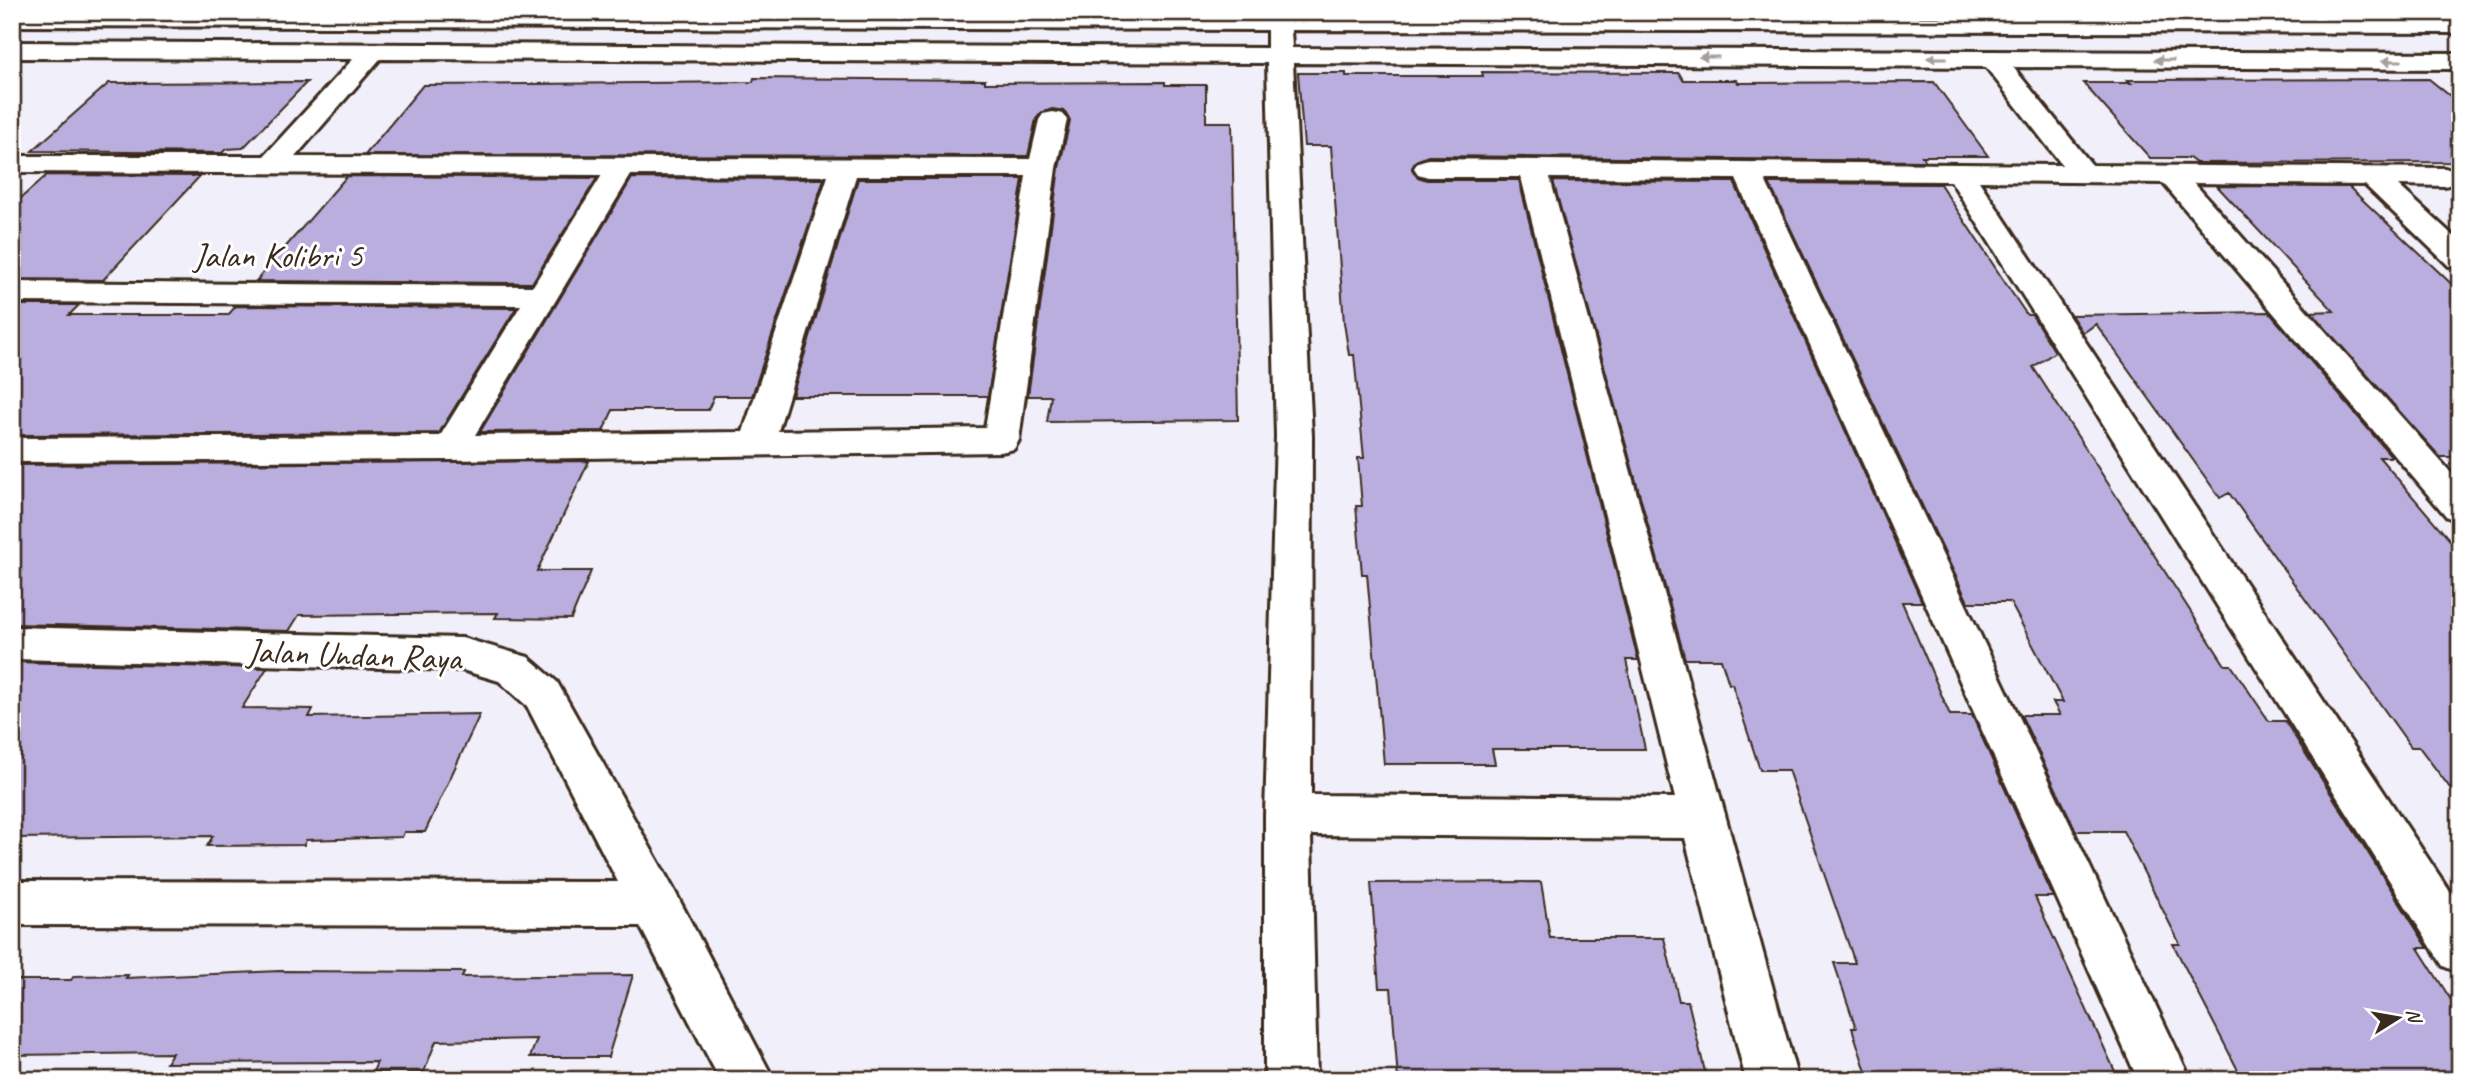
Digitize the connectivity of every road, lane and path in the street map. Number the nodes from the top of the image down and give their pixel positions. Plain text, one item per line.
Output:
1 (94, 16) edge
2 (272, 16) edge
3 (438, 16) edge
4 (629, 16) edge
5 (803, 17) edge
6 (12, 19) edge
7 (1960, 19) edge
8 (2460, 26) edge
9 (1279, 30) edge
10 (12, 51) edge
11 (374, 51) junction
12 (1993, 58) junction
13 (2460, 61) edge
14 (1053, 121) dead end
15 (12, 164) edge
16 (272, 165) junction
17 (622, 166) junction
18 (845, 167) junction
19 (1428, 167) dead end
20 (1042, 168) junction
21 (1533, 169) junction
22 (1746, 170) junction
23 (1959, 172) junction
24 (2084, 174) junction
25 (2171, 175) junction
26 (2372, 176) junction
27 (2445, 177) dead end
28 (2460, 259) edge
29 (12, 292) edge
30 (542, 296) junction
31 (757, 442) junction
32 (450, 449) junction
33 (12, 450) edge
34 (2460, 508) edge
35 (12, 643) edge
36 (1288, 815) junction
37 (1703, 818) junction
38 (12, 903) edge
39 (656, 904) junction
40 (2460, 950) edge
41 (748, 1080) edge
42 (1291, 1080) edge
43 (1772, 1080) edge
44 (2165, 1080) edge

1 - 2 street
1 - 6 street
2 - 3 street
3 - 4 street
4 - 5 street
5 - 9 street
7 - 8 street
7 - 9 street
9 - 11 street
12 -> 9 street
9 - 36 street
10 - 11 street
11 - 16 street
13 -> 12 street
12 - 24 street
14 - 20 street
15 - 16 street
16 - 17 street
17 - 18 street
17 - 30 street
18 - 20 street
18 - 31 street
19 - 21 street
20 - 31 street
21 - 22 street
21 - 37 street
22 - 23 street
22 - 44 street
23 - 24 street
23 - 40 street
24 - 25 street
25 - 26 street
25 - 34 street
26 - 27 street
26 - 28 street
29 - 30 street, Jalan Kolibri 5
30 - 32 street
31 - 32 street
32 - 33 street
35 - 39 street, Jalan Undan Raya
36 - 37 street
36 - 42 street
37 - 43 street
38 - 39 street
39 - 41 street, Jalan Undan Raya

